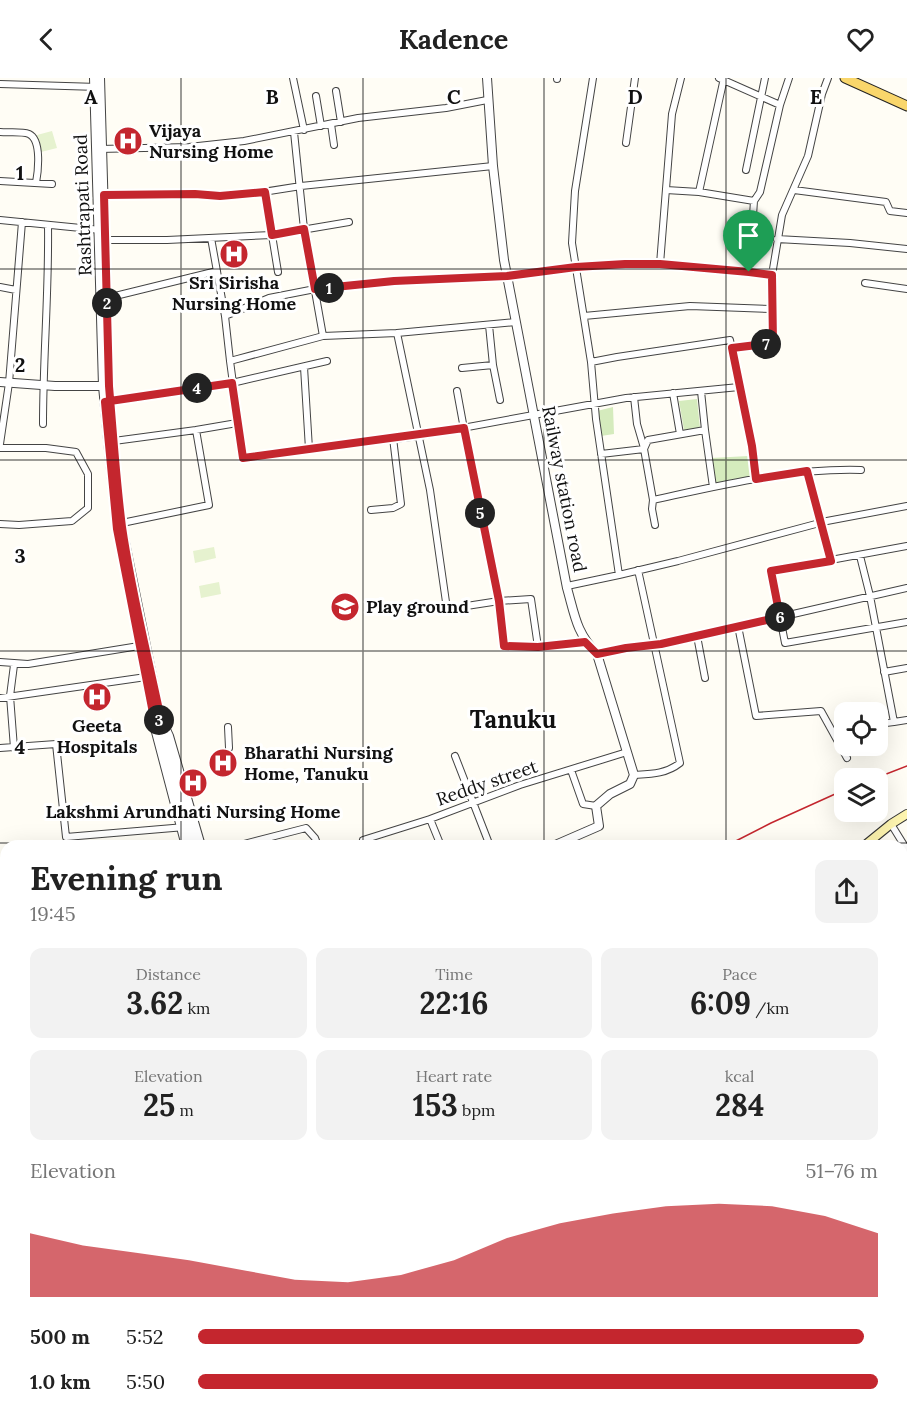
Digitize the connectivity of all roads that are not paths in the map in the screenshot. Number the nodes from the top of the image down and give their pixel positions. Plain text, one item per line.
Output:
1 (94, 78) edge
2 (100, 78) edge
3 (293, 78) edge
4 (487, 78) edge
5 (593, 78) edge
6 (635, 78) edge
7 (681, 78) edge
8 (765, 78) edge
9 (789, 78) edge
10 (828, 78) edge
11 (845, 78) edge
12 (723, 79) edge
13 (28, 82) edge
14 (0, 84) edge
15 (97, 87) junction
16 (336, 91) dead end
17 (316, 96) dead end
18 (762, 97) junction
19 (487, 100) junction
20 (780, 105) junction
21 (907, 106) edge
22 (341, 122) junction
23 (331, 124) junction
24 (321, 126) junction
25 (304, 130) junction
26 (0, 132) edge
27 (294, 132) junction
28 (626, 142) dead end
29 (334, 145) dead end
30 (99, 149) junction
31 (493, 166) junction
32 (746, 171) dead end
33 (0, 181) edge
34 (36, 183) junction
35 (52, 184) dead end
36 (299, 187) junction
37 (666, 190) junction
38 (794, 190) junction
39 (265, 192) junction
40 (699, 192) junction
41 (104, 195) junction
42 (754, 201) junction
43 (907, 213) edge
44 (0, 219) edge
45 (22, 222) junction
46 (349, 222) dead end
47 (48, 226) junction
48 (304, 229) junction
49 (103, 230) junction
50 (272, 235) junction
51 (211, 238) junction
52 (777, 239) junction
53 (103, 240) junction
54 (907, 249) edge
55 (660, 264) junction
56 (576, 267) junction
57 (217, 271) junction
58 (278, 272) dead end
59 (749, 272) junction
60 (772, 275) junction
61 (507, 276) junction
62 (865, 283) dead end
63 (0, 287) edge
64 (315, 289) junction
65 (907, 289) edge
66 (16, 290) junction
67 (107, 298) junction
68 (772, 309) junction
69 (225, 316) junction
70 (584, 316) junction
71 (516, 322) junction
72 (489, 325) junction
73 (397, 333) junction
74 (323, 336) junction
75 (732, 348) junction
76 (327, 361) dead end
77 (230, 362) junction
78 (591, 362) junction
79 (493, 365) junction
80 (304, 367) junction
81 (462, 368) dead end
82 (4, 382) edge
83 (232, 383) junction
84 (43, 385) junction
85 (103, 386) junction
86 (739, 387) junction
87 (457, 391) dead end
88 (700, 391) junction
89 (673, 393) junction
90 (634, 397) junction
91 (500, 400) dead end
92 (107, 401) junction
93 (595, 404) junction
94 (534, 416) junction
95 (237, 423) junction
96 (43, 424) dead end
97 (464, 428) junction
98 (1, 430) edge
99 (196, 430) junction
100 (705, 430) junction
101 (680, 434) junction
102 (419, 435) junction
103 (393, 438) junction
104 (114, 441) junction
105 (0, 446) edge
106 (644, 449) junction
107 (309, 450) junction
108 (601, 454) junction
109 (861, 470) dead end
110 (807, 471) junction
111 (756, 479) junction
112 (713, 487) junction
113 (653, 500) junction
114 (907, 506) edge
115 (371, 510) dead end
116 (122, 523) junction
117 (821, 523) junction
118 (0, 524) edge
119 (655, 525) dead end
120 (907, 546) edge
121 (860, 556) junction
122 (831, 561) junction
123 (638, 570) junction
124 (619, 574) junction
125 (567, 586) junction
126 (907, 588) edge
127 (870, 596) junction
128 (499, 601) junction
129 (780, 617) junction
130 (907, 622) edge
131 (738, 626) junction
132 (876, 628) junction
133 (697, 636) junction
134 (585, 642) junction
135 (656, 645) junction
136 (139, 646) junction
137 (538, 647) junction
138 (597, 654) junction
139 (0, 662) edge
140 (14, 665) junction
141 (907, 668) edge
142 (884, 672) junction
143 (146, 677) junction
144 (705, 678) dead end
145 (10, 696) junction
146 (0, 698) edge
147 (907, 720) edge
148 (158, 722) junction
149 (894, 722) junction
150 (888, 723) edge
151 (228, 728) dead end
152 (0, 748) edge
153 (14, 748) junction
154 (229, 748) dead end
155 (627, 752) junction
156 (455, 756) dead end
157 (847, 758) dead end
158 (571, 770) junction
159 (634, 775) junction
160 (473, 802) junction
161 (596, 806) junction
162 (907, 814) edge
163 (430, 819) junction
164 (891, 824) junction
165 (185, 827) junction
166 (66, 837) junction
167 (67, 840) edge
168 (186, 840) edge
169 (191, 840) edge
170 (199, 840) edge
171 (259, 840) edge
172 (316, 840) edge
173 (363, 840) edge
174 (439, 840) edge
175 (488, 840) edge
176 (567, 840) edge
177 (871, 840) edge
178 (900, 840) edge

1 - 15 street, Rashtrapati Road
2 - 15 street, Rashtrapati Road
3 - 25 street
4 - 19 street, Railway station road
5 - 56 street
6 - 28 street
7 - 37 street
8 - 18 street
9 - 20 street
10 - 38 street
11 - 21 main road
12 - 18 street
12 - 40 street
13 - 14 street
13 - 15 street
15 - 30 street, Rashtrapati Road
16 - 22 street
17 - 24 street
18 - 20 street
18 - 32 street
19 - 22 street
19 - 31 street, Railway station road
20 - 42 street
22 - 23 street
23 - 24 street
23 - 29 street
24 - 25 street
25 - 27 street
26 - 34 street
27 - 30 street
27 - 36 street
30 - 41 street, Rashtrapati Road
30 - 49 street, Rashtrapati Road
31 - 36 street
31 - 61 street, Railway station road
33 - 34 street
34 - 35 street
36 - 39 street
36 - 48 street
37 - 40 street
37 - 55 street
38 - 43 street
38 - 52 street
39 - 41 street
39 - 50 street
40 - 42 street
41 - 49 street, Rashtrapati Road
42 - 59 street
44 - 45 street
45 - 47 street
45 - 66 street
46 - 48 street
47 - 49 street
47 - 84 street
48 - 50 street
48 - 64 street
49 - 53 street, Rashtrapati Road
50 - 51 street
50 - 58 street
51 - 53 street
51 - 57 street
52 - 54 street
52 - 60 street
53 - 67 street, Rashtrapati Road
53 - 85 street, Rashtrapati Road
55 - 56 street
55 - 59 street
56 - 61 street
56 - 70 street
57 - 67 street
57 - 69 street
59 - 60 street
60 - 68 street
61 - 64 street
61 - 71 street, Railway station road
62 - 65 street
63 - 66 street
64 - 69 street
64 - 74 street
66 - 82 street
67 - 92 street, Rashtrapati Road
68 - 70 street
68 - 75 street
69 - 77 street
70 - 78 street
71 - 72 street
71 - 94 street, Railway station road
72 - 73 street
72 - 79 street
73 - 74 street
73 - 102 street
74 - 77 street
75 - 78 street
75 - 86 street
76 - 80 street
77 - 83 street
78 - 93 street
79 - 81 street
79 - 91 street
80 - 83 street
80 - 107 street
82 - 84 street
82 - 98 street
83 - 92 street
83 - 95 street
84 - 85 street
84 - 96 street
85 - 92 street, Rashtrapati Road
86 - 88 street
86 - 111 street
87 - 97 street
88 - 89 street
88 - 100 street
89 - 90 street
89 - 101 street
90 - 93 street
90 - 106 street
92 - 104 street, Rashtrapati Road
92 - 136 street, Rashtrapati Road
93 - 94 street
93 - 108 street
94 - 97 street
94 - 125 street, Railway station road
95 - 99 street
95 - 107 street
97 - 102 street
97 - 128 street
98 - 105 street
99 - 104 street
99 - 116 street
100 - 101 street
100 - 112 street
101 - 106 street
102 - 103 street
102 - 128 street
103 - 107 street
103 - 115 street
104 - 116 street, Rashtrapati Road
105 - 118 street
106 - 108 street
106 - 113 street
108 - 124 street
109 - 110 street
110 - 111 street
110 - 117 street
111 - 112 street
112 - 113 street
113 - 119 street
114 - 117 street
116 - 148 street, Rashtrapati Road
117 - 122 street
117 - 123 street
120 - 121 street
121 - 122 street
121 - 127 street
122 - 129 street
123 - 124 street
123 - 135 street
124 - 125 street
125 - 134 street, Railway station road
126 - 127 street
127 - 129 street
127 - 132 street
128 - 137 street
128 - 137 street
129 - 131 street
129 - 132 street
130 - 132 street
131 - 133 street
131 - 157 street
132 - 142 street
133 - 135 street
133 - 144 street
134 - 137 street
134 - 138 street, Railway station road
135 - 138 street
135 - 159 street
136 - 140 street
136 - 143 street, Rashtrapati Road
138 - 155 street, Railway station road
139 - 140 street
140 - 145 street
141 - 142 street
142 - 149 street
143 - 145 street
143 - 148 street, Rashtrapati Road
145 - 146 street
145 - 153 street
147 - 149 street
148 - 165 street, Rashtrapati Road
148 - 170 street
149 - 150 street
151 - 154 street
152 - 153 street
153 - 166 street
155 - 158 street, Reddy street
155 - 159 street, Railway station road
156 - 160 street
158 - 160 street, Reddy street
158 - 161 street
159 - 161 street
160 - 163 street, Reddy street
160 - 175 street
161 - 176 street
162 - 164 main road
163 - 173 street, Reddy street
163 - 174 street
164 - 177 main road
164 - 178 street
165 - 166 street
165 - 168 street
165 - 169 street, Rashtrapati Road
166 - 167 street
171 - 172 street

